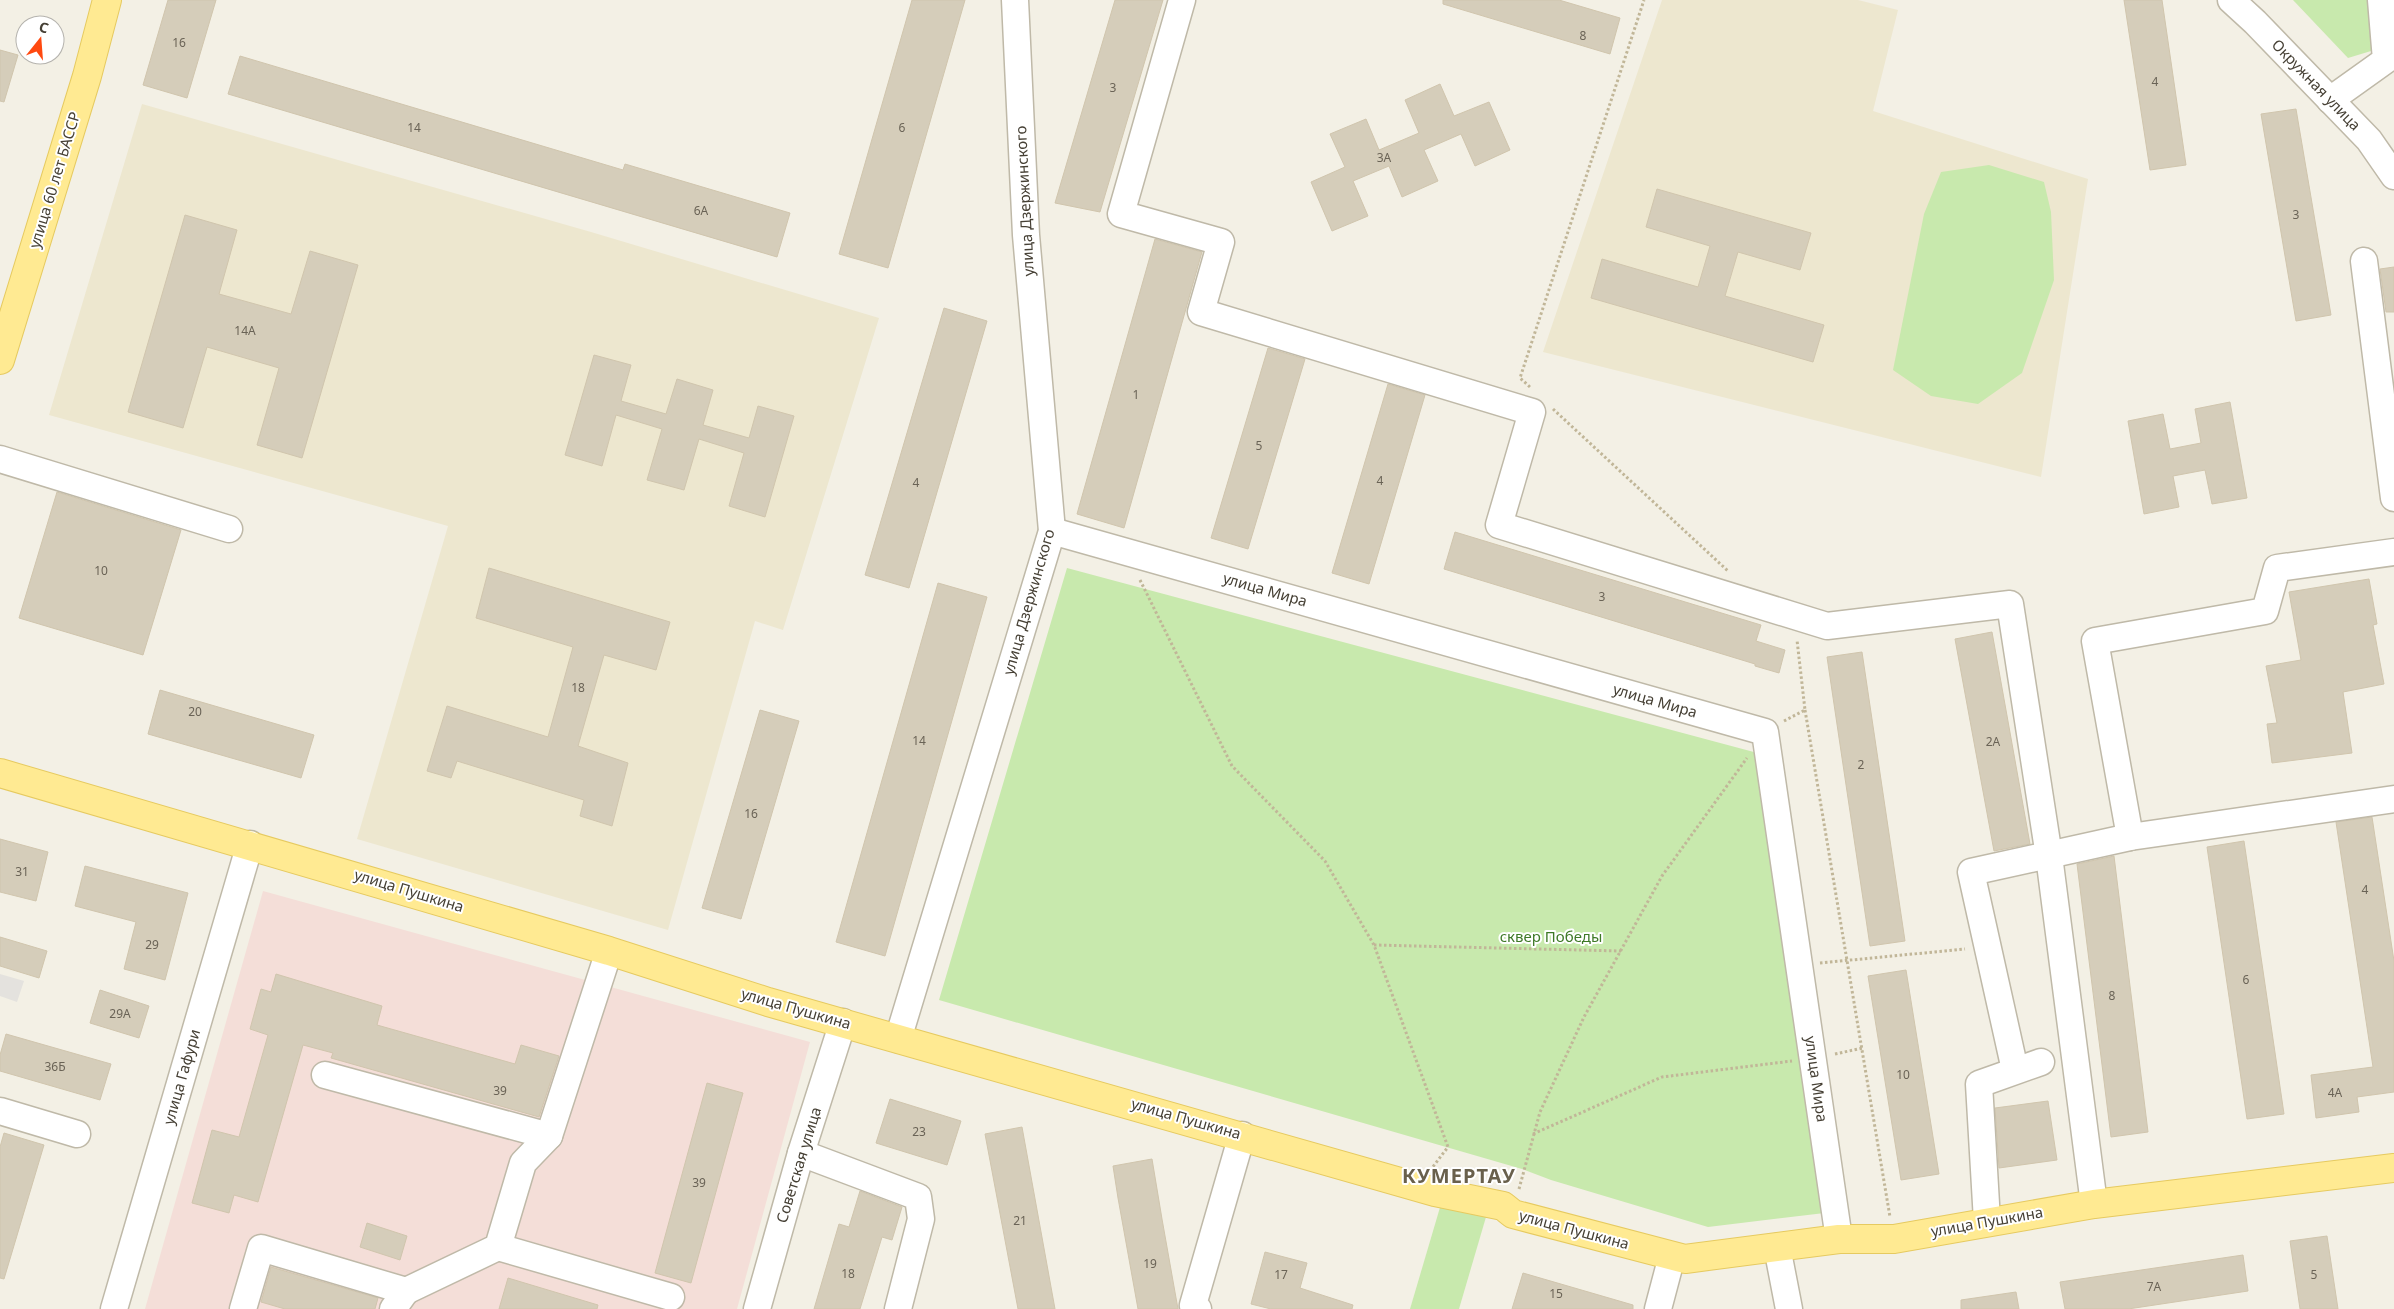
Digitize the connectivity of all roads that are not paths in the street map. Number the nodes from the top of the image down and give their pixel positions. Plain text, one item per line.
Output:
1 (107, 0) edge
2 (1015, 0) edge
3 (1182, 0) edge
4 (2231, 0) edge
5 (2381, 0) edge
6 (2330, 100) junction
7 (2394, 176) edge
8 (2364, 261) dead end
9 (1, 354) edge
10 (0, 459) edge
11 (2394, 484) edge
12 (2394, 498) edge
13 (229, 529) dead end
14 (1052, 531) junction
15 (2394, 552) edge
16 (0, 773) edge
17 (2394, 798) edge
18 (2130, 837) junction
19 (250, 844) junction
20 (2049, 856) junction
21 (609, 951) junction
22 (843, 1022) junction
23 (898, 1039) junction
24 (2041, 1062) dead end
25 (2014, 1070) junction
26 (325, 1075) dead end
27 (0, 1111) edge
28 (77, 1134) dead end
29 (1242, 1135) junction
30 (548, 1136) junction
31 (801, 1153) junction
32 (2394, 1168) edge
33 (2094, 1204) junction
34 (1987, 1221) junction
35 (1839, 1239) junction
36 (498, 1246) junction
37 (1777, 1247) junction
38 (1672, 1256) junction
39 (671, 1297) dead end
40 (399, 1300) edge
41 (114, 1309) edge
42 (243, 1309) edge
43 (757, 1309) edge
44 (898, 1309) edge
45 (1198, 1309) edge
46 (1658, 1309) edge
47 (1789, 1309) edge

1 - 9 main road, улица 60 лет БАССР
2 - 14 street, улица Дзержинского
3 - 20 street
4 - 6 street, Окружная улица
5 - 6 street
6 - 7 street, Окружная улица
8 - 11 street
10 - 13 street
11 - 12 street
14 - 23 street, улица Дзержинского
14 - 35 street, улица Мира
15 - 18 street
16 - 19 main road, улица Пушкина
17 - 18 street
18 - 20 street
19 - 21 main road, улица Пушкина
19 - 41 street, улица Гафури
20 - 25 street
20 - 33 street
21 - 22 main road, улица Пушкина
21 - 30 street
22 - 23 main road, улица Пушкина
22 - 31 street, Советская улица
23 - 29 main road, улица Пушкина
24 - 25 street
25 - 34 street
26 - 30 street
27 - 28 street
29 - 38 main road, улица Пушкина
29 - 45 street
30 - 36 street
31 - 43 street, Советская улица
31 - 44 street
32 - 33 main road, улица Пушкина
33 - 34 main road, улица Пушкина
34 - 35 main road, улица Пушкина
35 - 37 main road, улица Пушкина
36 - 39 street
36 - 40 street
37 - 38 main road, улица Пушкина
37 - 47 street
38 - 46 street
40 - 42 street

